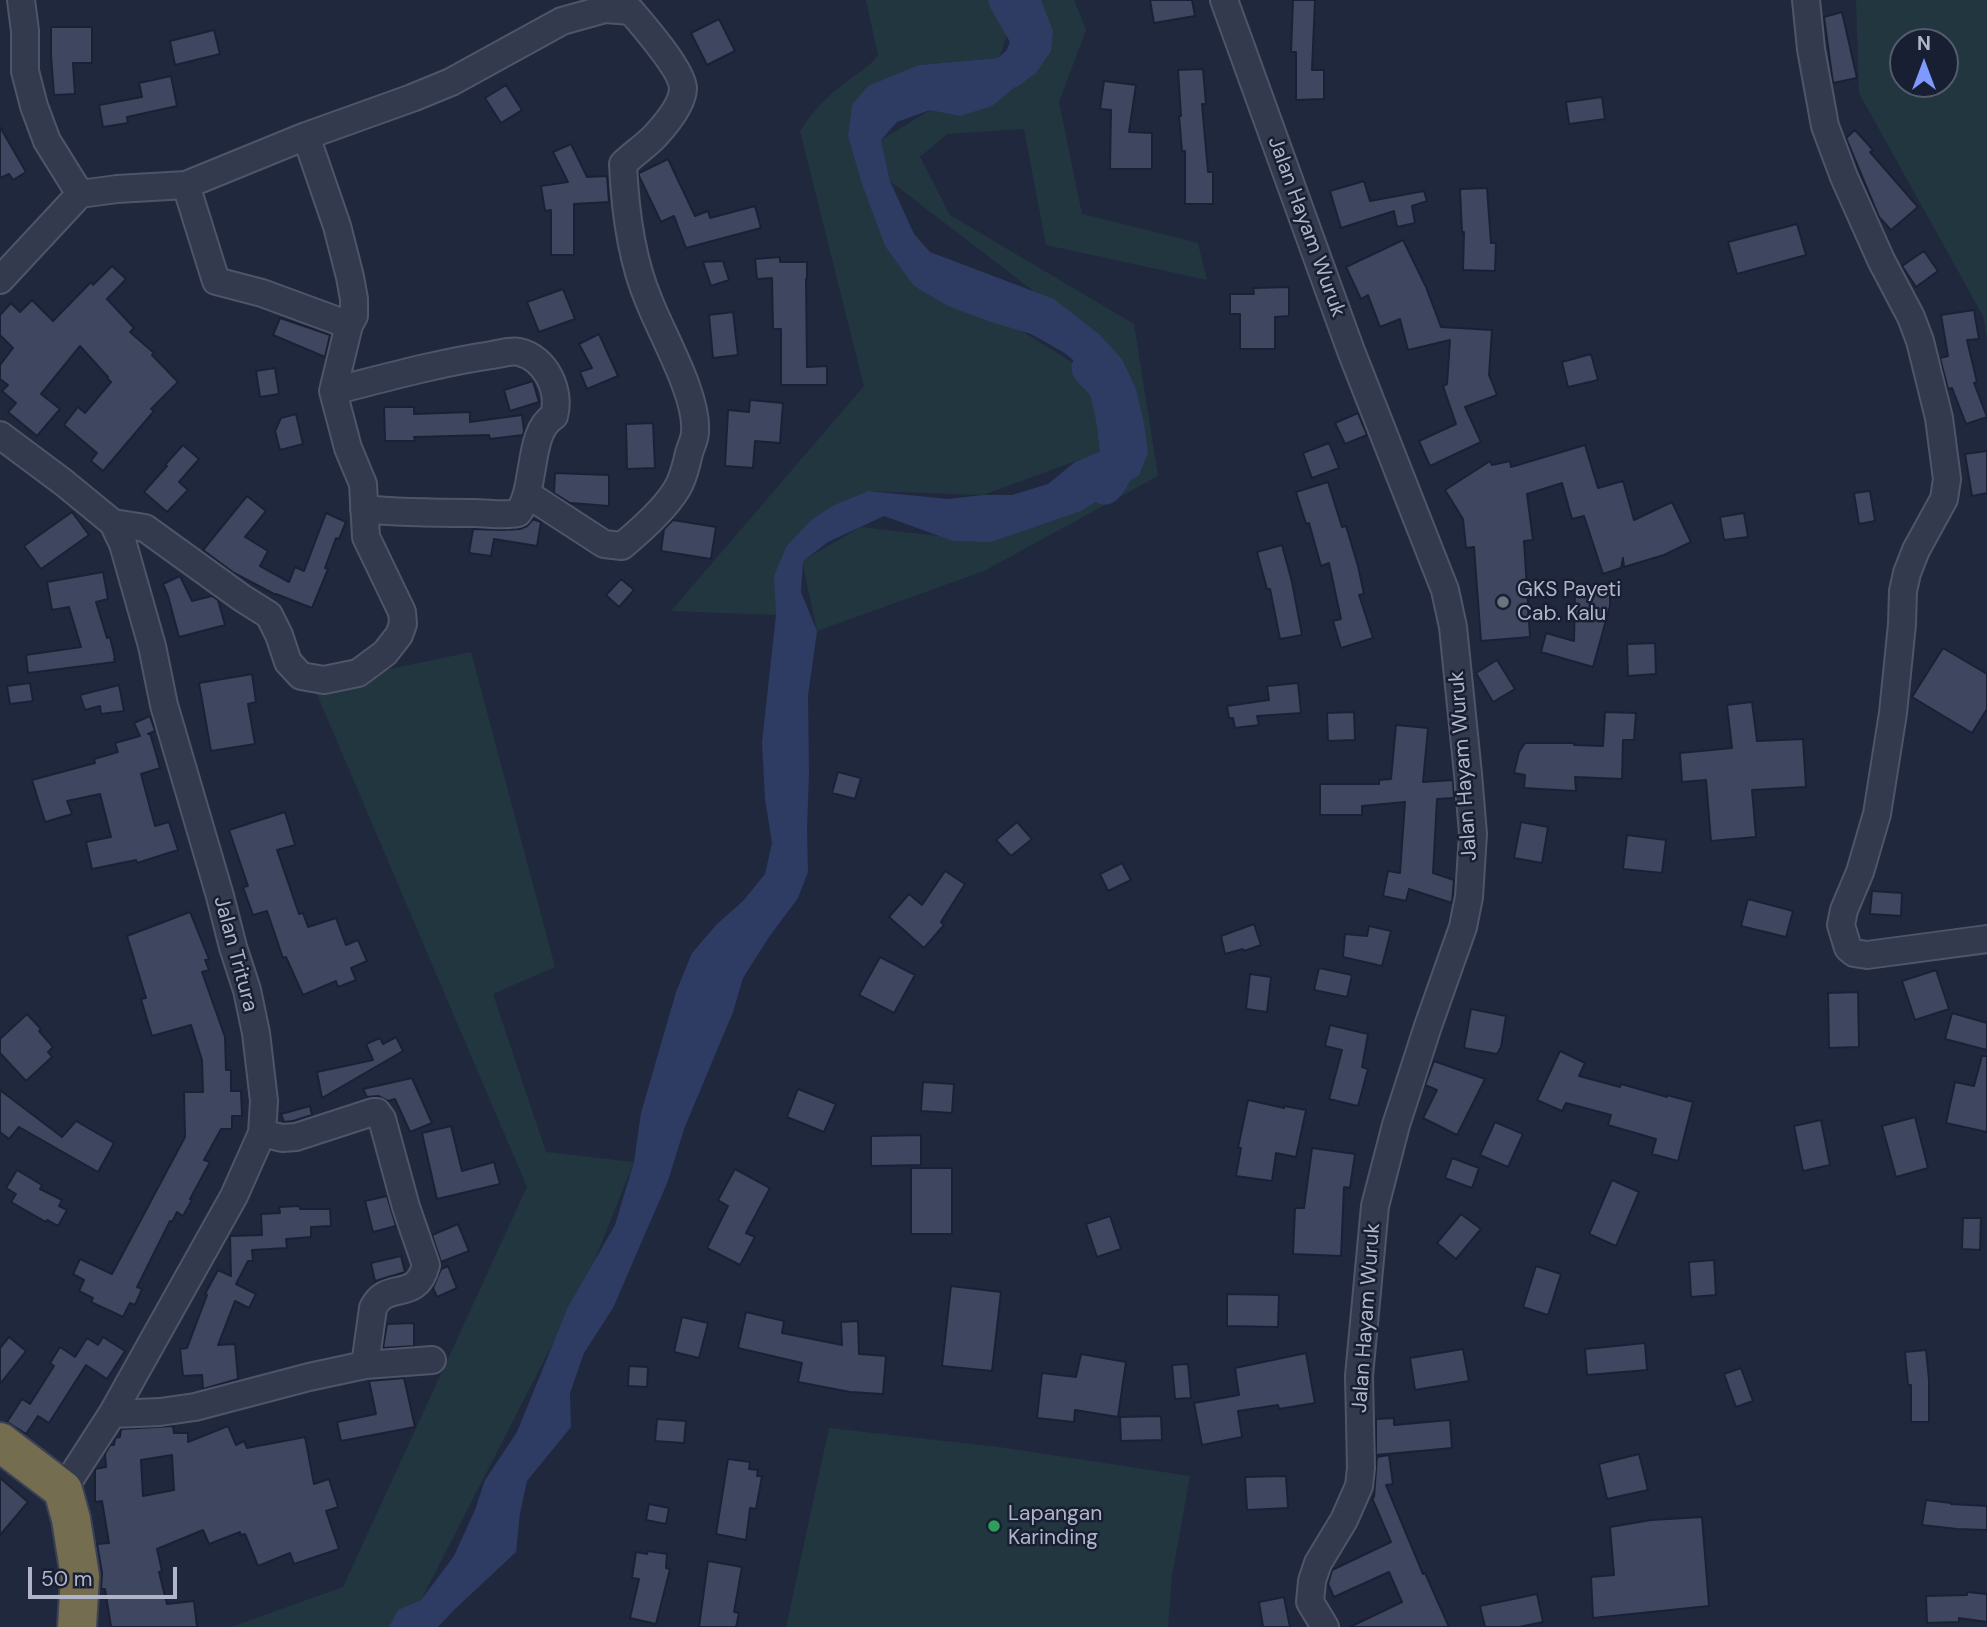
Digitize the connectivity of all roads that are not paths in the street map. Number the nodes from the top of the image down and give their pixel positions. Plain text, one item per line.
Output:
1 (21, 0) edge
2 (1224, 0) edge
3 (1806, 0) edge
4 (306, 136) junction
5 (186, 185) junction
6 (80, 194) junction
7 (0, 280) edge
8 (349, 325) junction
9 (332, 391) junction
10 (0, 435) edge
11 (527, 494) junction
12 (364, 509) junction
13 (113, 523) junction
14 (1987, 939) edge
15 (262, 1133) junction
16 (432, 1360) dead end
17 (365, 1365) junction
18 (111, 1414) junction
19 (0, 1441) edge
20 (63, 1490) junction
21 (76, 1627) edge
22 (1325, 1627) edge

1 - 6 street
2 - 22 street, Jalan Hayam Wuruk
3 - 14 street
4 - 5 street
4 - 8 street
4 - 11 street
5 - 6 street
5 - 8 street
6 - 7 street
8 - 9 street
9 - 11 street
9 - 12 street
10 - 13 street, Jalan Tritura
11 - 12 street
12 - 13 street
13 - 15 street, Jalan Tritura
15 - 17 street
15 - 18 street, Jalan Tritura
16 - 17 street
17 - 18 street
18 - 20 street, Jalan Tritura
19 - 20 highway
20 - 21 highway

